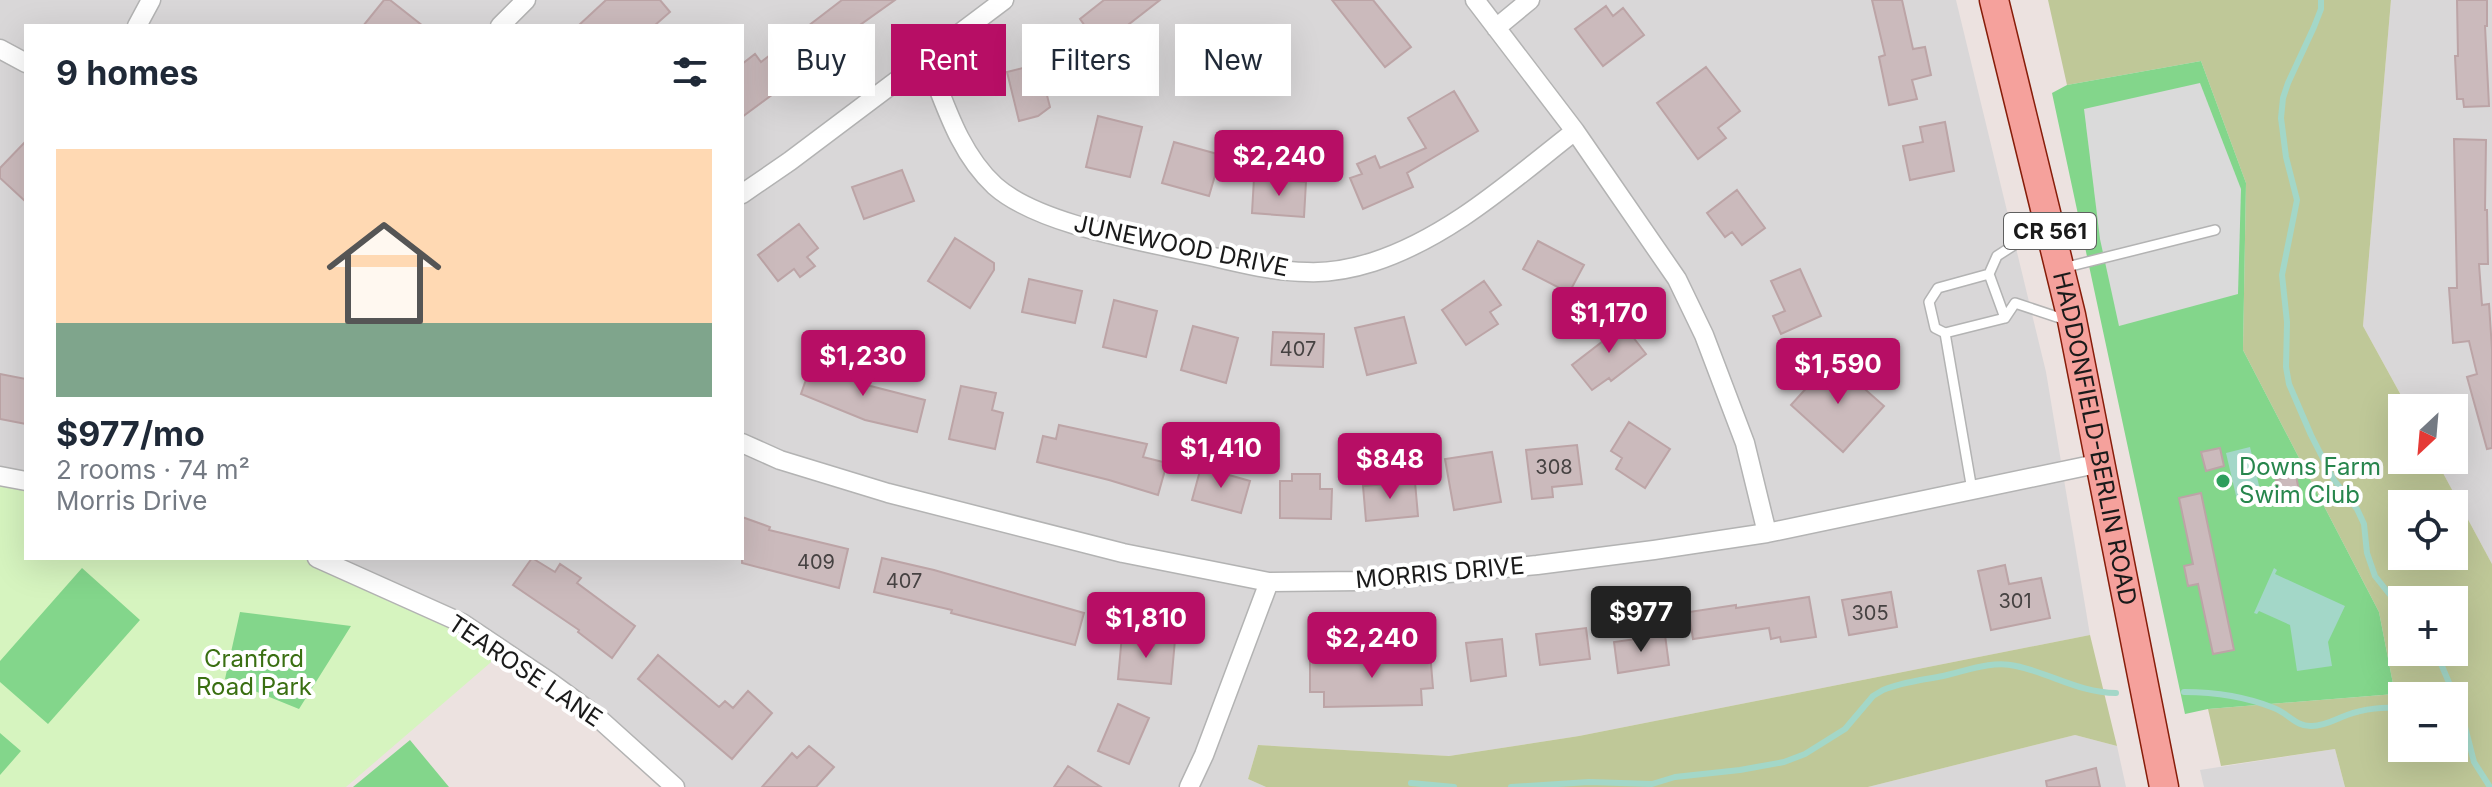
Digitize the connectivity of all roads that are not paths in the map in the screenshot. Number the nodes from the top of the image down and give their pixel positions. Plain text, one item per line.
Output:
1 (151, 0) edge
2 (526, 0) edge
3 (1004, 0) edge
4 (1475, 0) edge
5 (1530, 0) edge
6 (1994, 0) edge
7 (138, 24) edge
8 (502, 24) edge
9 (973, 24) edge
10 (1496, 28) junction
11 (0, 49) edge
12 (24, 62) edge
13 (891, 85) edge
14 (942, 96) edge
15 (1575, 131) junction
16 (744, 193) edge
17 (2048, 224) junction
18 (2215, 230) dead end
19 (2059, 268) junction
20 (1989, 274) junction
21 (2005, 318) junction
22 (2072, 322) junction
23 (1945, 333) junction
24 (744, 444) edge
25 (2101, 463) junction
26 (0, 476) edge
27 (24, 481) edge
28 (1972, 490) junction
29 (1767, 533) junction
30 (321, 560) edge
31 (1269, 582) junction
32 (675, 787) edge
33 (1189, 787) edge
34 (2164, 787) edge

1 - 7 street
2 - 8 street
3 - 9 street
4 - 10 street
5 - 10 street
6 - 17 main road, HADDONFIELD-BERLIN ROAD / CR 561
10 - 15 street
11 - 12 street
13 - 16 street
14 - 15 street, JUNEWOOD DRIVE
15 - 29 street
17 - 19 main road, HADDONFIELD-BERLIN ROAD / CR 561
17 - 20 lane
18 - 19 lane
19 - 22 main road, HADDONFIELD-BERLIN ROAD / CR 561
20 - 21 lane
20 - 23 lane
21 - 22 lane
21 - 23 lane
22 - 25 main road, HADDONFIELD-BERLIN ROAD / CR 561
23 - 28 lane
24 - 31 street, MORRIS DRIVE
25 - 28 street, MORRIS DRIVE
25 - 34 main road, HADDONFIELD-BERLIN ROAD / CR 561
26 - 27 street
28 - 29 street, MORRIS DRIVE
29 - 31 street, MORRIS DRIVE
30 - 32 street, TEAROSE LANE
31 - 33 street

